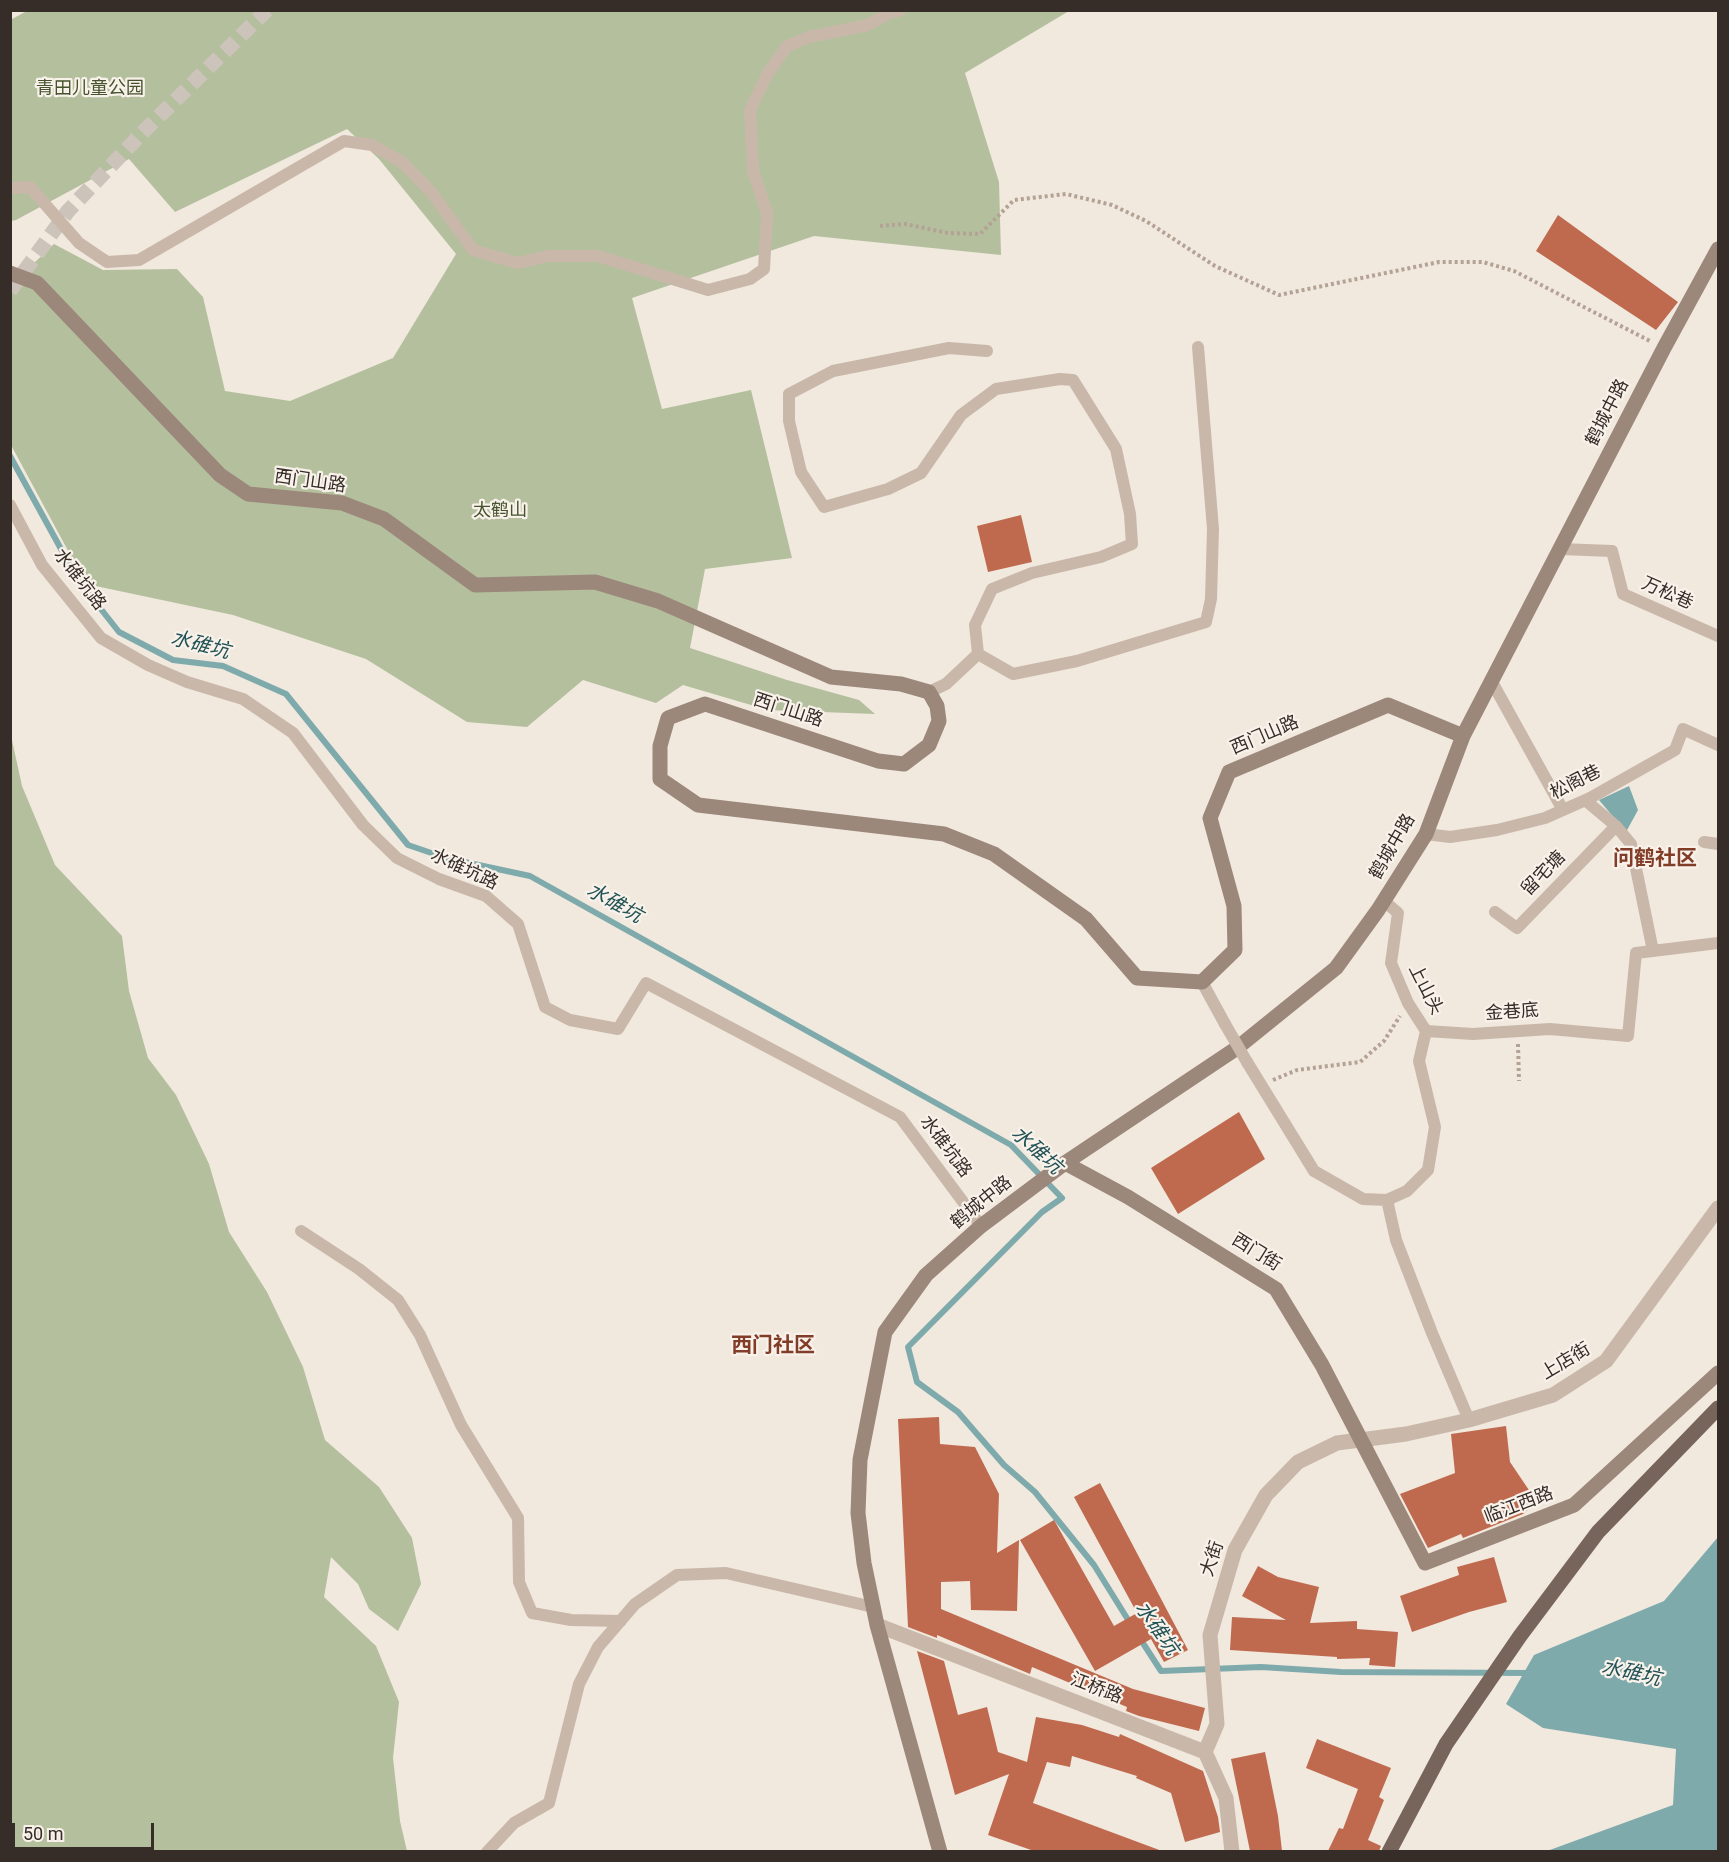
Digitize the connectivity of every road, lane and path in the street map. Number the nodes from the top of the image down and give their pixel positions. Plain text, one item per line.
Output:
1 (901, 10) edge
2 (10, 188) edge
3 (880, 225) dead end
4 (1719, 249) edge
5 (10, 273) edge
6 (1198, 347) dead end
7 (1664, 348) junction
8 (987, 351) dead end
9 (10, 505) edge
10 (1560, 549) junction
11 (1719, 636) edge
12 (978, 654) junction
13 (1492, 682) junction
14 (929, 692) junction
15 (1463, 736) junction
16 (1719, 745) edge
17 (1585, 800) junction
18 (1563, 810) junction
19 (1616, 826) junction
20 (1426, 834) junction
21 (1704, 842) dead end
22 (1719, 844) edge
23 (1384, 901) junction
24 (1495, 912) dead end
25 (1719, 943) edge
26 (1653, 951) junction
27 (1202, 982) junction
28 (1408, 1003) junction
29 (1426, 1031) junction
30 (1518, 1031) junction
31 (1519, 1081) dead end
32 (1262, 1085) junction
33 (1060, 1167) junction
34 (1387, 1200) junction
35 (1719, 1208) edge
36 (981, 1226) junction
37 (302, 1231) dead end
38 (1719, 1373) edge
39 (1719, 1408) edge
40 (1469, 1420) junction
41 (1361, 1440) junction
42 (873, 1607) junction
43 (621, 1621) junction
44 (877, 1625) junction
45 (1205, 1752) junction
46 (487, 1851) edge
47 (940, 1851) edge
48 (1232, 1851) edge
49 (1389, 1851) edge

1 - 2 lane
3 - 7 path
4 - 7 street, 鹤城中路
5 - 14 street, 西门山路
6 - 12 lane
7 - 10 street, 鹤城中路
8 - 12 lane
9 - 36 lane, 水碓坑路
10 - 11 lane, 万松巷
10 - 13 street, 鹤城中路
12 - 14 lane
13 - 15 street, 鹤城中路
13 - 18 lane
14 - 27 street, 西门山路
15 - 20 street, 鹤城中路
15 - 27 street, 西门山路
16 - 17 lane, 松阁巷
17 - 18 lane, 松阁巷
17 - 19 lane
18 - 20 lane, 松阁巷
19 - 24 lane, 留宅塘
19 - 26 lane
20 - 23 street, 鹤城中路
21 - 22 lane
23 - 28 lane, 上山头
23 - 33 street, 鹤城中路
25 - 26 lane
26 - 30 lane, 金巷底
27 - 32 lane, bridge
28 - 29 lane, 上山头
28 - 32 path
29 - 30 lane, 金巷底
29 - 34 lane
30 - 31 path
32 - 34 lane
33 - 36 street, 鹤城中路
33 - 41 street, 西门街
34 - 40 lane
35 - 40 street, 上店街
36 - 42 street, 鹤城中路
37 - 43 lane
38 - 41 street, 临江西路
39 - 49 main road
40 - 41 street, 上店街
41 - 45 street, 大街
42 - 43 lane
42 - 44 street, 鹤城中路
43 - 46 lane
44 - 45 street, 江桥路
44 - 47 street, 鹤城中路
45 - 48 street

